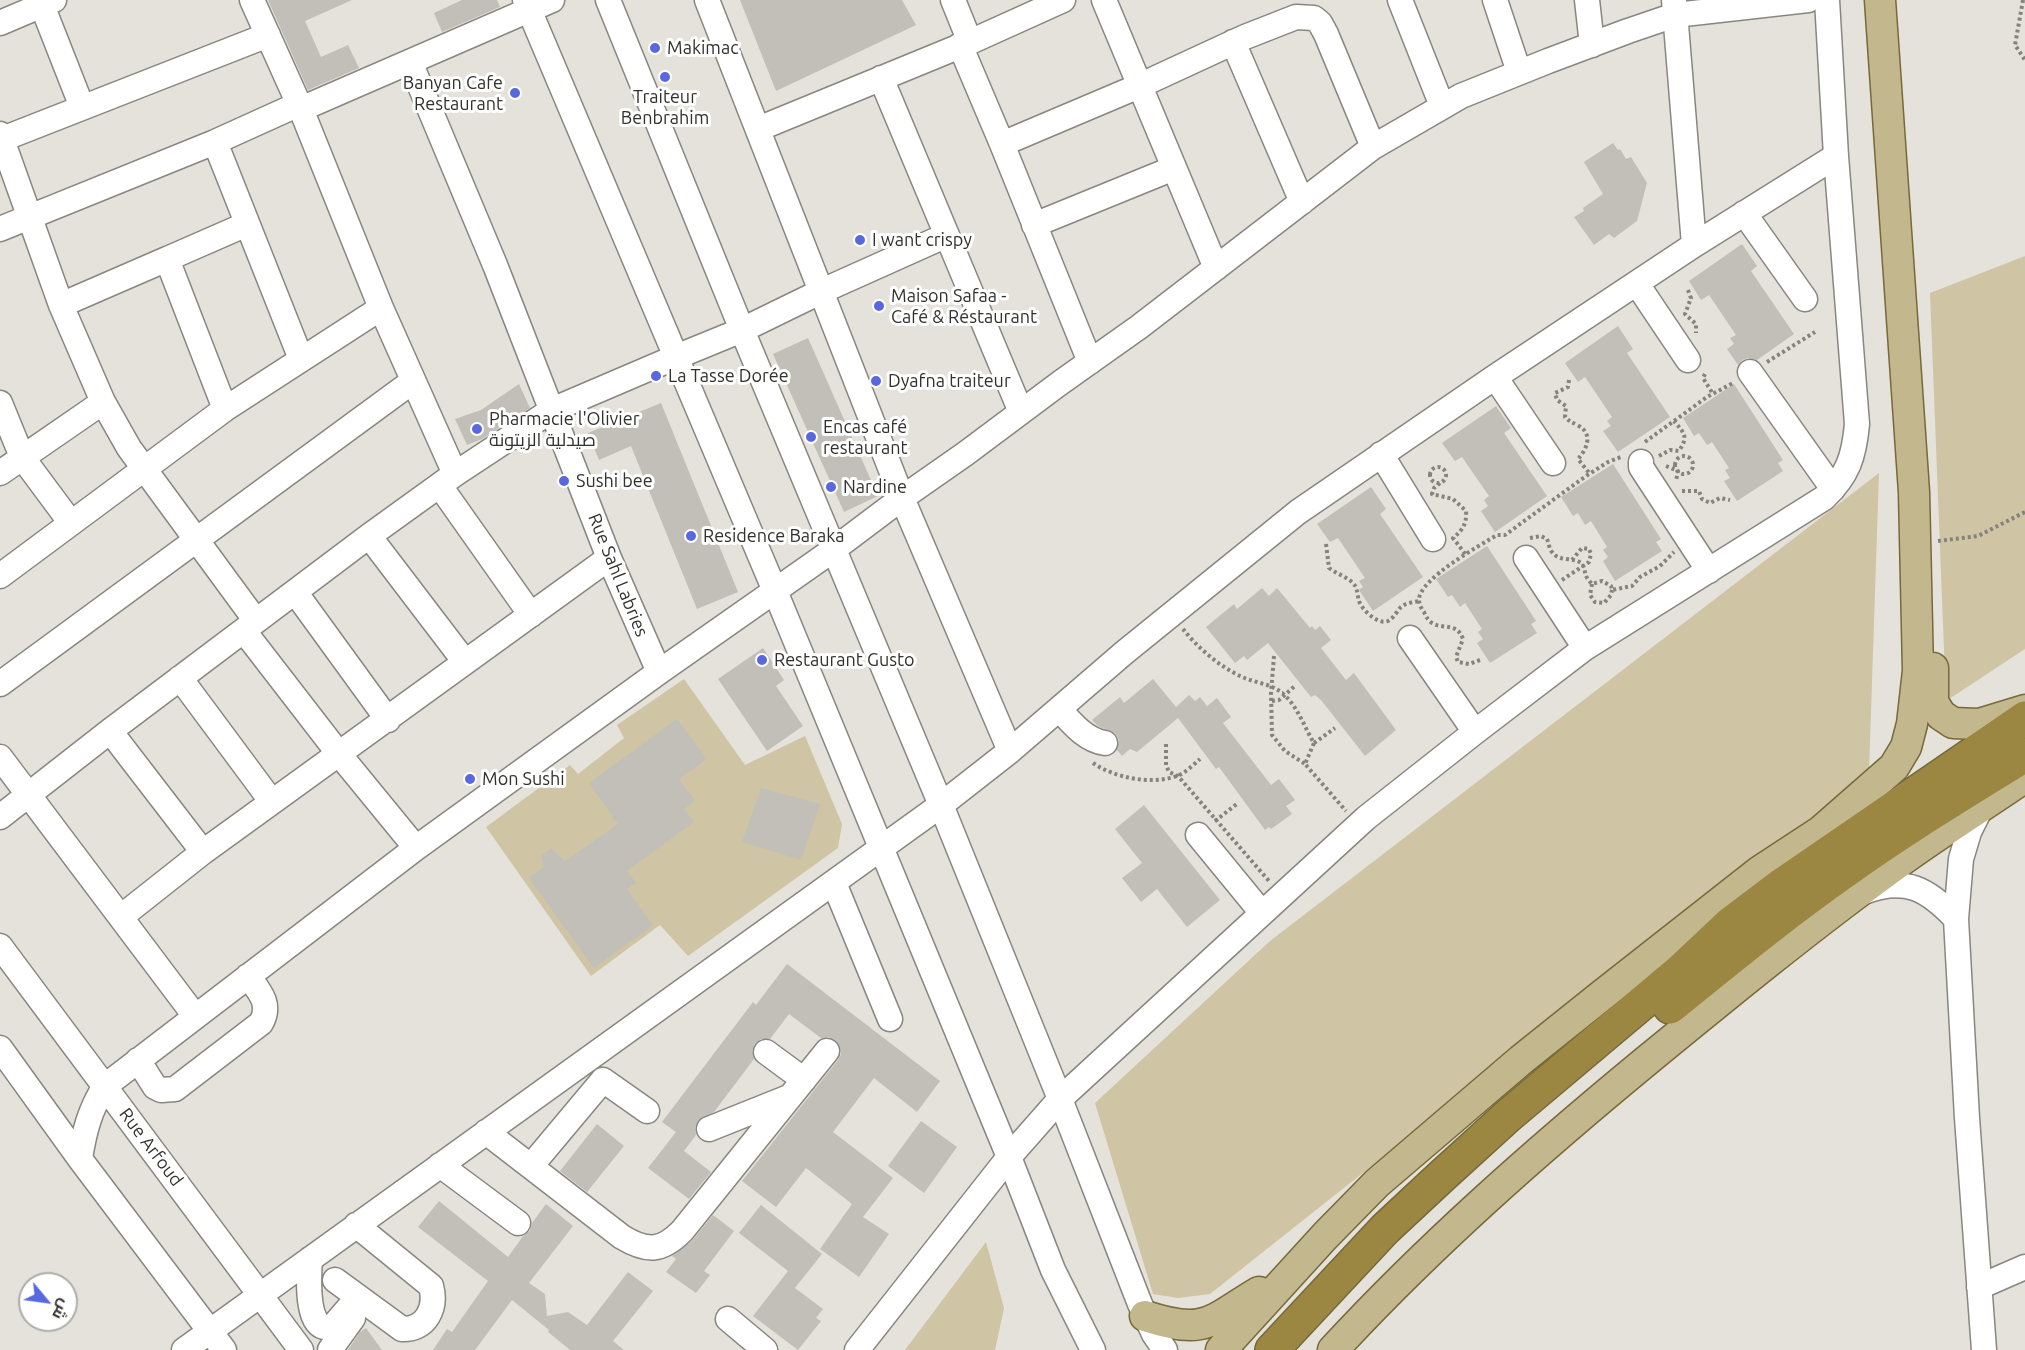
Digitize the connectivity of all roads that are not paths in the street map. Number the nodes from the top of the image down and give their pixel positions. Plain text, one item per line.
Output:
1 (252, 0) edge
2 (552, 0) edge
3 (608, 0) edge
4 (707, 0) edge
5 (953, 0) edge
6 (1063, 0) edge
7 (1104, 0) edge
8 (1400, 0) edge
9 (1495, 0) edge
10 (1587, 0) edge
11 (1808, 0) edge
12 (1827, 0) edge
13 (1880, 0) edge
14 (1900, 0) edge
15 (45, 1) edge
16 (527, 5) edge
17 (1674, 8) edge
18 (0, 23) edge
19 (268, 35) junction
20 (1233, 42) junction
21 (965, 44) junction
22 (1592, 45) junction
23 (410, 62) junction
24 (1519, 72) junction
25 (881, 78) junction
26 (1139, 86) junction
27 (1442, 106) junction
28 (82, 107) junction
29 (300, 107) junction
30 (758, 129) junction
31 (1, 138) edge
32 (214, 142) junction
33 (1002, 144) junction
34 (1373, 147) junction
35 (1836, 156) junction
36 (1174, 168) junction
37 (1302, 202) junction
38 (1744, 213) junction
39 (29, 217) junction
40 (247, 224) junction
41 (1034, 225) junction
42 (0, 229) edge
43 (947, 235) junction
44 (1694, 245) junction
45 (167, 259) junction
46 (1216, 268) junction
47 (1637, 284) junction
48 (822, 291) junction
49 (1805, 300) dead end
50 (61, 305) junction
51 (381, 308) junction
52 (742, 330) junction
53 (676, 357) junction
54 (301, 359) junction
55 (1688, 360) dead end
56 (1090, 362) junction
57 (1750, 372) road end
58 (1495, 377) junction
59 (413, 381) junction
60 (103, 402) junction
61 (0, 403) edge
62 (225, 409) junction
63 (552, 411) junction
64 (1021, 412) junction
65 (1381, 454) junction
66 (22, 457) junction
67 (1643, 458) road end
68 (1553, 463) dead end
69 (145, 469) junction
70 (0, 473) edge
71 (447, 480) junction
72 (1833, 489) junction
73 (902, 498) junction
74 (71, 523) junction
75 (369, 536) junction
76 (196, 539) junction
77 (1433, 539) dead end
78 (1522, 545) road end
79 (833, 550) junction
80 (609, 558) junction
81 (1709, 572) junction
82 (0, 576) edge
83 (775, 591) junction
84 (295, 592) junction
85 (531, 615) junction
86 (250, 626) junction
87 (1410, 638) dead end
88 (1585, 648) junction
89 (465, 662) junction
90 (659, 672) junction
91 (180, 678) junction
92 (0, 684) edge
93 (1059, 709) junction
94 (2025, 710) edge
95 (2025, 718) edge
96 (388, 720) junction
97 (110, 730) junction
98 (1475, 732) junction
99 (1994, 738) junction
100 (1010, 751) junction
101 (1097, 752) road end
102 (339, 754) junction
103 (2025, 755) edge
104 (0, 757) edge
105 (2025, 777) edge
106 (29, 795) junction
107 (272, 802) junction
108 (941, 805) junction
109 (1982, 806) junction
110 (0, 817) edge
111 (1821, 831) junction
112 (1198, 835) dead end
113 (416, 848) junction
114 (881, 849) junction
115 (203, 852) junction
116 (834, 883) junction
117 (1854, 896) junction
118 (1262, 913) junction
119 (122, 916) junction
120 (1956, 919) junction
121 (0, 946) edge
122 (248, 976) junction
123 (195, 1016) junction
124 (890, 1019) dead end
125 (0, 1048) edge
126 (827, 1051) dead end
127 (766, 1052) dead end
128 (138, 1060) junction
129 (105, 1086) junction
130 (797, 1088) junction
131 (1060, 1099) junction
132 (647, 1111) dead end
133 (709, 1129) dead end
134 (486, 1132) junction
135 (1009, 1157) junction
136 (80, 1159) junction
137 (440, 1165) junction
138 (531, 1166) junction
139 (518, 1223) dead end
140 (356, 1225) junction
141 (310, 1258) junction
142 (2025, 1267) edge
143 (335, 1280) dead end
144 (1279, 1287) junction
145 (1979, 1287) junction
146 (260, 1294) junction
147 (361, 1300) junction
148 (1145, 1316) junction
149 (728, 1319) dead end
150 (217, 1341) edge
151 (184, 1350) edge
152 (301, 1350) edge
153 (330, 1350) edge
154 (765, 1350) edge
155 (857, 1350) edge
156 (1093, 1350) edge
157 (1165, 1350) edge
158 (1221, 1350) edge
159 (1272, 1350) edge
160 (1299, 1350) edge
161 (1333, 1350) edge
162 (1984, 1350) edge

1 - 19 street
2 - 16 street
3 - 52 street
4 - 30 street
5 - 21 street
6 - 21 street
7 - 26 street
8 - 27 street
9 - 24 street
10 - 22 street
11 - 17 street
12 - 35 street
13 - 111 main road
14 - 94 main road
15 - 18 street
15 - 28 street
16 - 23 street
16 - 53 street
17 - 22 street
17 - 44 street
19 - 28 street
19 - 29 street
20 - 26 street
20 - 34 street
20 - 37 street
21 - 25 street
21 - 33 street
22 - 24 street
23 - 29 street
23 - 63 street, Rue Sahl Labries
24 - 27 street
25 - 30 street
25 - 43 street
26 - 33 street
26 - 36 street
27 - 34 street
28 - 31 street
29 - 32 street
29 - 51 street
30 - 48 street
31 - 39 street
32 - 39 street
32 - 40 street
33 - 41 street
34 - 37 street
35 - 38 street
35 - 72 street
36 - 41 street
36 - 46 street
37 - 46 street
38 - 44 street
38 - 49 street
39 - 42 street
39 - 50 street
40 - 45 street
40 - 54 street
41 - 56 street
43 - 48 street
43 - 64 street
44 - 47 street
45 - 50 street
45 - 62 street
46 - 56 street
47 - 55 street
47 - 58 street
48 - 52 street
48 - 73 street
50 - 60 street
51 - 54 street
51 - 59 street
52 - 53 street
52 - 79 street
53 - 63 street
53 - 83 street
54 - 62 street
56 - 64 street
57 - 72 street
58 - 65 street
58 - 68 street
59 - 71 street
59 - 76 street
60 - 66 street
60 - 69 street
61 - 66 street
62 - 69 street
63 - 71 street
63 - 80 street, Rue Sahl Labries
64 - 73 street
65 - 77 street
65 - 93 street
66 - 70 street
66 - 74 street
67 - 81 street
69 - 74 street
69 - 76 street
71 - 75 street
71 - 85 street
72 - 81 street
73 - 79 street
73 - 100 street
74 - 82 street
75 - 84 street
75 - 89 street
76 - 86 street
76 - 92 street
78 - 88 street
79 - 83 street
79 - 108 street
80 - 85 street
80 - 90 street, Rue Sahl Labries
81 - 88 street
83 - 90 street
83 - 114 street
84 - 86 street
84 - 96 street
85 - 89 street
86 - 91 street
86 - 102 street
87 - 98 street
88 - 98 street
89 - 96 street
90 - 113 street
91 - 97 street
91 - 107 street
93 - 100 street
93 - 101 street
95 - 99 highway
96 - 102 street
97 - 106 street
97 - 115 street
98 - 118 street
99 - 111 highway
99 - 159 highway
100 - 108 street
102 - 107 street
102 - 113 street
103 - 160 highway
104 - 106 street
105 - 109 main road
106 - 110 street
106 - 119 street
107 - 115 street
108 - 114 street
108 - 131 street
109 - 117 main road
109 - 120 street
111 - 144 main road
112 - 118 street
113 - 122 street
114 - 116 street
114 - 135 street
115 - 119 street
116 - 124 street
116 - 134 street
117 - 120 street
117 - 161 main road
118 - 131 street
119 - 123 street
120 - 145 street
121 - 129 street, Rue Arfoud
122 - 123 street
122 - 128 street
123 - 128 street
125 - 136 street
126 - 130 street
127 - 130 street
128 - 129 street
129 - 136 street
129 - 146 street, Rue Arfoud
130 - 133 street
130 - 138 street
131 - 135 street
131 - 148 street
132 - 138 street
134 - 137 street
134 - 138 street
135 - 155 street
135 - 156 street
136 - 150 street
137 - 139 street
137 - 140 street
140 - 141 street
140 - 147 street
141 - 146 street
141 - 147 street
142 - 145 street
143 - 147 street
144 - 148 main road
144 - 158 main road
145 - 162 street
146 - 150 street
146 - 152 street, Rue Arfoud
147 - 153 street
148 - 157 street
149 - 154 street
150 - 151 street

